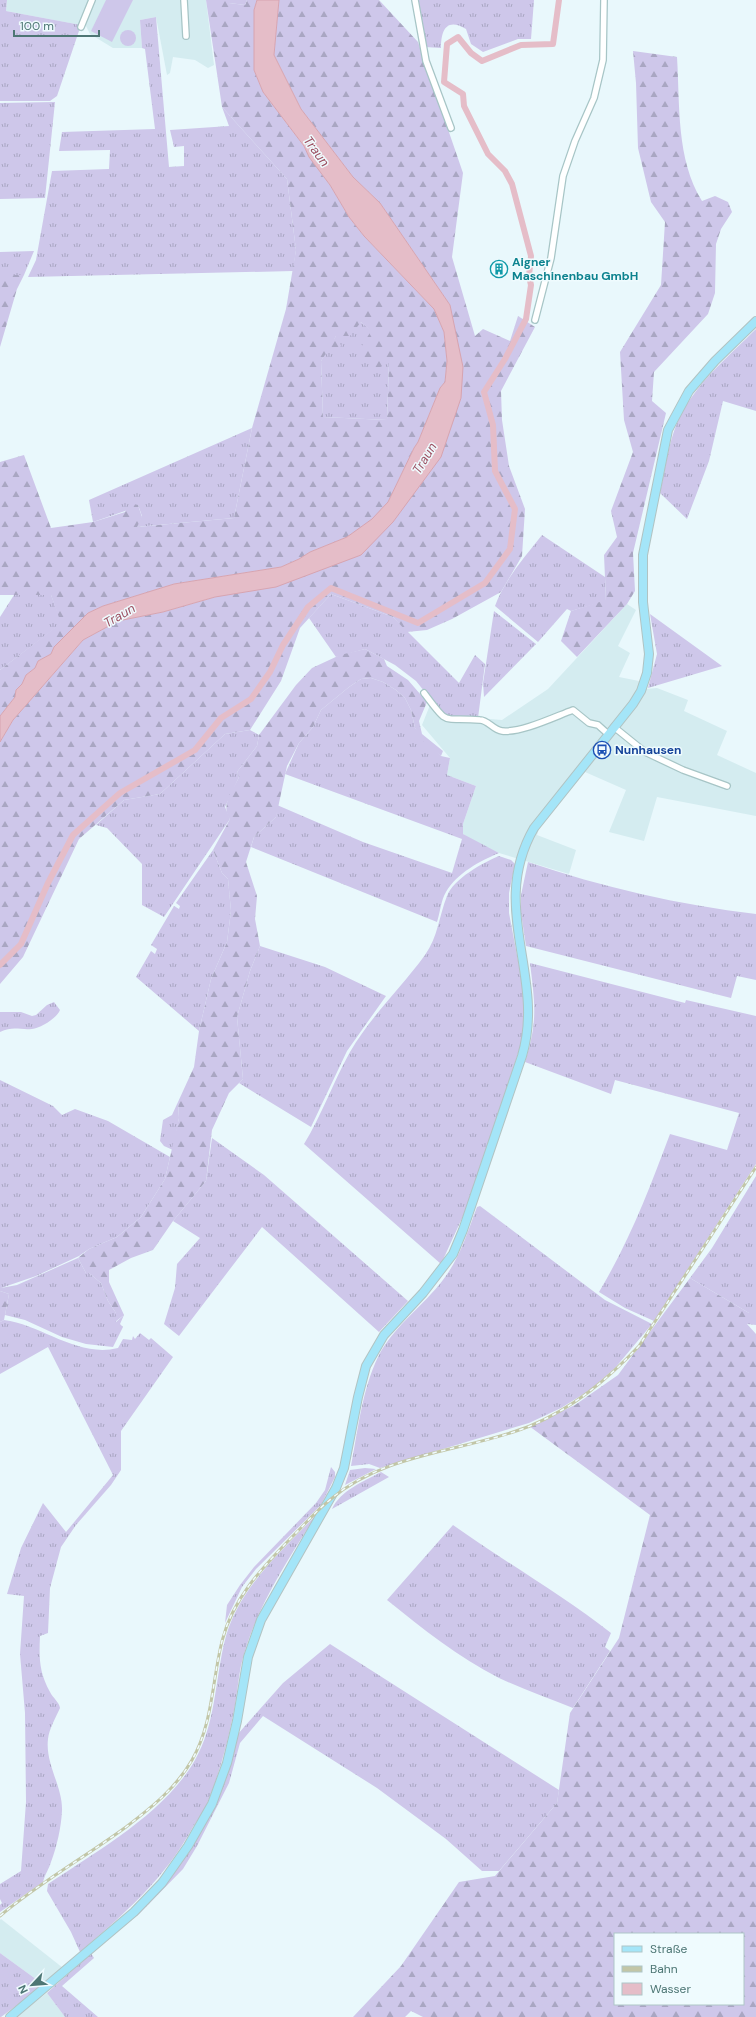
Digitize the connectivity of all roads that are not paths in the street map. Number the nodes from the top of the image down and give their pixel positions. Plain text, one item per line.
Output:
1 (92, 0) edge
2 (184, 0) edge
3 (415, 0) edge
4 (604, 0) edge
5 (81, 27) dead end
6 (186, 36) dead end
7 (451, 128) dead end
8 (535, 320) dead end
9 (756, 322) edge
10 (424, 693) dead end
11 (614, 727) junction
12 (608, 734) junction
13 (727, 786) dead end
14 (10, 2017) edge

1 - 5 street
2 - 6 street
3 - 7 street
4 - 8 street
9 - 11 main road
10 - 12 street
11 - 12 main road
11 - 13 street
12 - 14 main road

